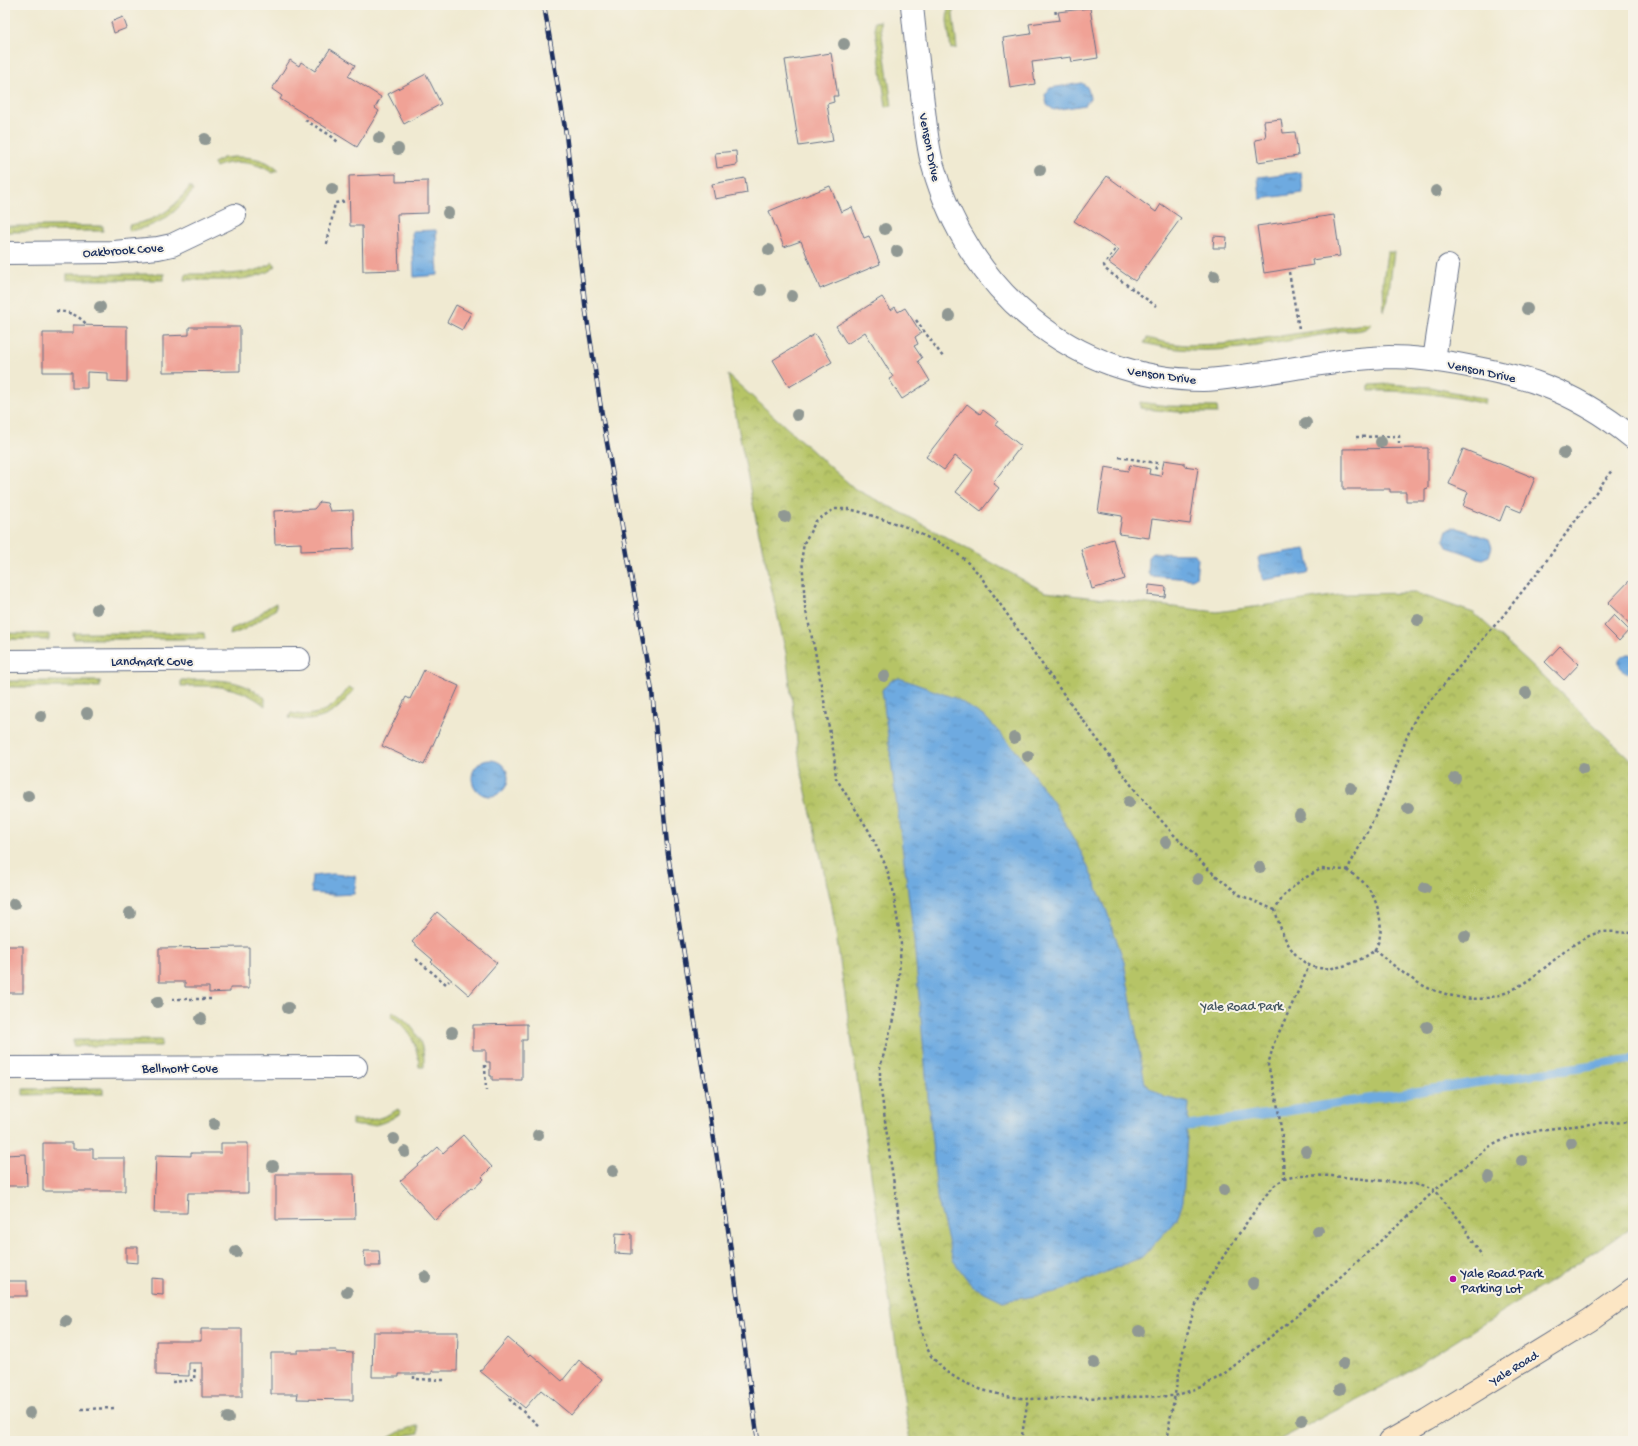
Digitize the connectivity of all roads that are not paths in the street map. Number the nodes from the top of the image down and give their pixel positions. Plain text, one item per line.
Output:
1 (912, 5) edge
2 (235, 215) dead end
3 (5, 253) edge
4 (1448, 266) dead end
5 (1434, 360) junction
6 (1633, 438) edge
7 (299, 659) dead end
8 (5, 661) edge
9 (356, 1067) dead end
10 (5, 1068) edge
11 (1633, 1289) edge
12 (1390, 1441) edge

1 - 5 street, Venson Drive
2 - 3 street, Oakbrook Cove
4 - 5 street
5 - 6 street, Venson Drive
7 - 8 street, Landmark Cove
9 - 10 street, Bellmont Cove
11 - 12 main road, Yale Road

